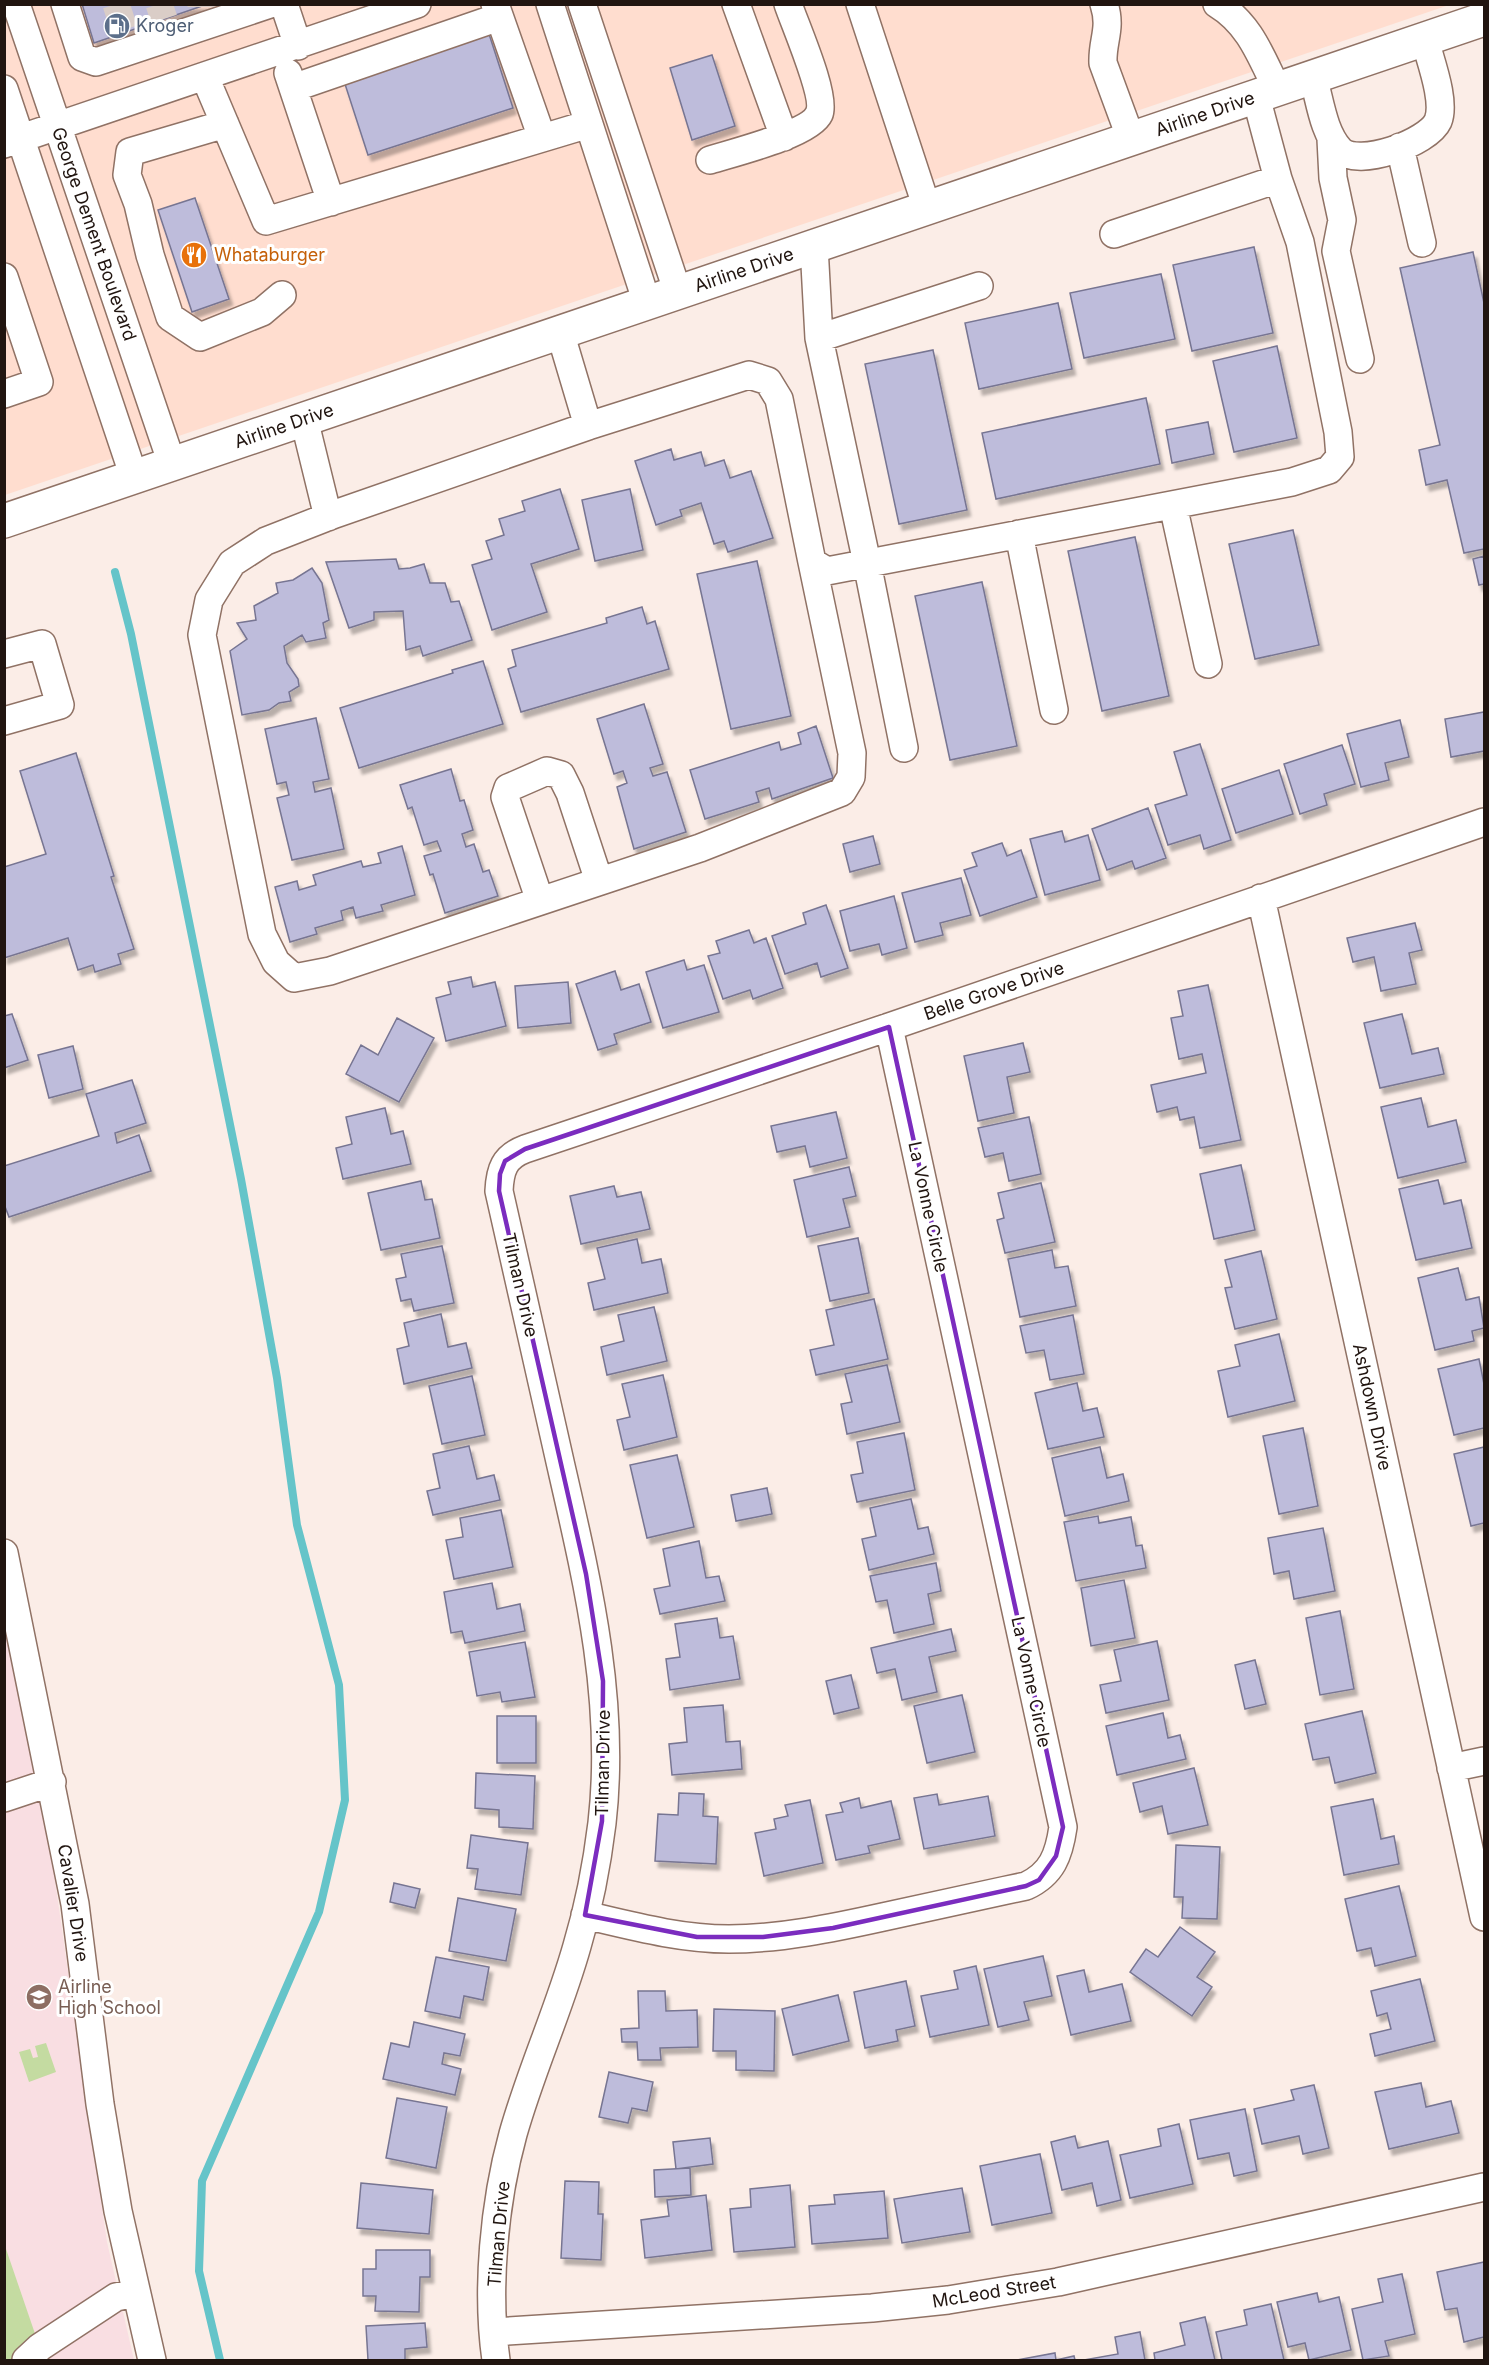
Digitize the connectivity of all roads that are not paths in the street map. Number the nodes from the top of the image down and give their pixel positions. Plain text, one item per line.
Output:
1 (16, 4) edge
2 (65, 4) edge
3 (284, 4) edge
4 (417, 4) edge
5 (550, 4) edge
6 (582, 4) edge
7 (736, 4) edge
8 (788, 4) edge
9 (860, 4) edge
10 (1104, 4) edge
11 (1218, 4) edge
12 (254, 7) edge
13 (497, 11) edge
14 (1485, 19) edge
15 (1425, 40) junction
16 (289, 49) junction
17 (205, 77) junction
18 (1313, 77) junction
19 (293, 88) junction
20 (4, 89) edge
21 (1267, 93) junction
22 (225, 124) junction
23 (589, 124) junction
24 (57, 126) junction
25 (784, 136) junction
26 (542, 138) junction
27 (1131, 139) junction
28 (1331, 139) junction
29 (13, 141) edge
30 (1400, 147) junction
31 (710, 160) dead end
32 (1278, 179) junction
33 (331, 202) junction
34 (927, 208) junction
35 (1114, 234) dead end
36 (1422, 243) dead end
37 (814, 246) junction
38 (4, 277) edge
39 (979, 286) dead end
40 (678, 292) junction
41 (282, 295) dead end
42 (647, 303) junction
43 (560, 333) junction
44 (819, 338) junction
45 (1360, 359) dead end
46 (4, 394) edge
47 (304, 419) junction
48 (588, 426) junction
49 (172, 464) junction
50 (134, 477) junction
51 (1173, 505) junction
52 (328, 517) junction
53 (4, 521) edge
54 (1020, 534) junction
55 (812, 562) junction
56 (867, 563) junction
57 (4, 654) edge
58 (1208, 664) dead end
59 (1054, 710) dead end
60 (4, 721) edge
61 (904, 748) dead end
62 (1485, 822) edge
63 (599, 881) junction
64 (1261, 898) junction
65 (540, 901) junction
66 (889, 1027) junction
67 (505, 1161) joint
68 (4, 1553) edge
69 (8, 1585) edge
70 (1485, 1761) edge
71 (1451, 1768) junction
72 (52, 1782) junction
73 (4, 1798) edge
74 (585, 1915) junction
75 (1485, 1917) edge
76 (1485, 2187) edge
77 (135, 2293) junction
78 (493, 2332) junction
79 (26, 2361) edge
80 (152, 2361) edge
81 (496, 2361) edge

1 - 24 street, George Dement Boulevard
2 - 12 street
3 - 16 street
4 - 16 street
5 - 23 street
6 - 40 street
7 - 25 street
8 - 25 street
9 - 34 street
10 - 27 street
11 - 21 street
13 - 19 street
13 - 26 street
14 - 15 main road, Airline Drive
15 - 18 main road, Airline Drive
15 - 30 street
16 - 17 street
16 - 19 street
17 - 22 street
17 - 24 street
18 - 21 main road, Airline Drive
18 - 28 street
19 - 33 street
20 - 29 street
21 - 27 main road, Airline Drive
21 - 32 street
22 - 33 street
22 - 41 street
23 - 26 street
23 - 42 street
24 - 29 street
24 - 49 street, George Dement Boulevard
25 - 31 street
26 - 33 street
27 - 34 main road, Airline Drive
28 - 30 street
28 - 45 street
29 - 50 street
30 - 36 street
32 - 35 street
32 - 51 street
34 - 37 main road, Airline Drive
37 - 40 main road, Airline Drive
37 - 44 street
38 - 46 street
39 - 44 street
40 - 42 main road, Airline Drive
42 - 43 main road, Airline Drive
43 - 47 main road, Airline Drive
43 - 48 street
44 - 56 street
47 - 49 main road, Airline Drive
47 - 52 street
48 - 52 street
48 - 55 street
49 - 50 main road, Airline Drive
50 - 53 main road, Airline Drive
51 - 54 street
51 - 58 street
52 - 65 street
54 - 56 street
54 - 59 street
55 - 56 street
55 - 63 street
56 - 61 street
57 - 60 street
62 - 64 street, Belle Grove Drive
63 - 65 street
63 - 65 street
64 - 66 street, Belle Grove Drive
64 - 71 street, Ashdown Drive
66 - 67 street, Belle Grove Drive
66 - 74 street, La Vonne Circle
67 - 74 street, Tilman Drive
68 - 69 street, Cavalier Drive
69 - 72 street, Cavalier Drive
70 - 71 street
71 - 75 street, Ashdown Drive
72 - 73 street
72 - 77 street, Cavalier Drive
74 - 78 street, Tilman Drive
76 - 78 street, McLeod Street
77 - 79 street
77 - 80 street, Cavalier Drive
78 - 81 street, Tilman Drive

